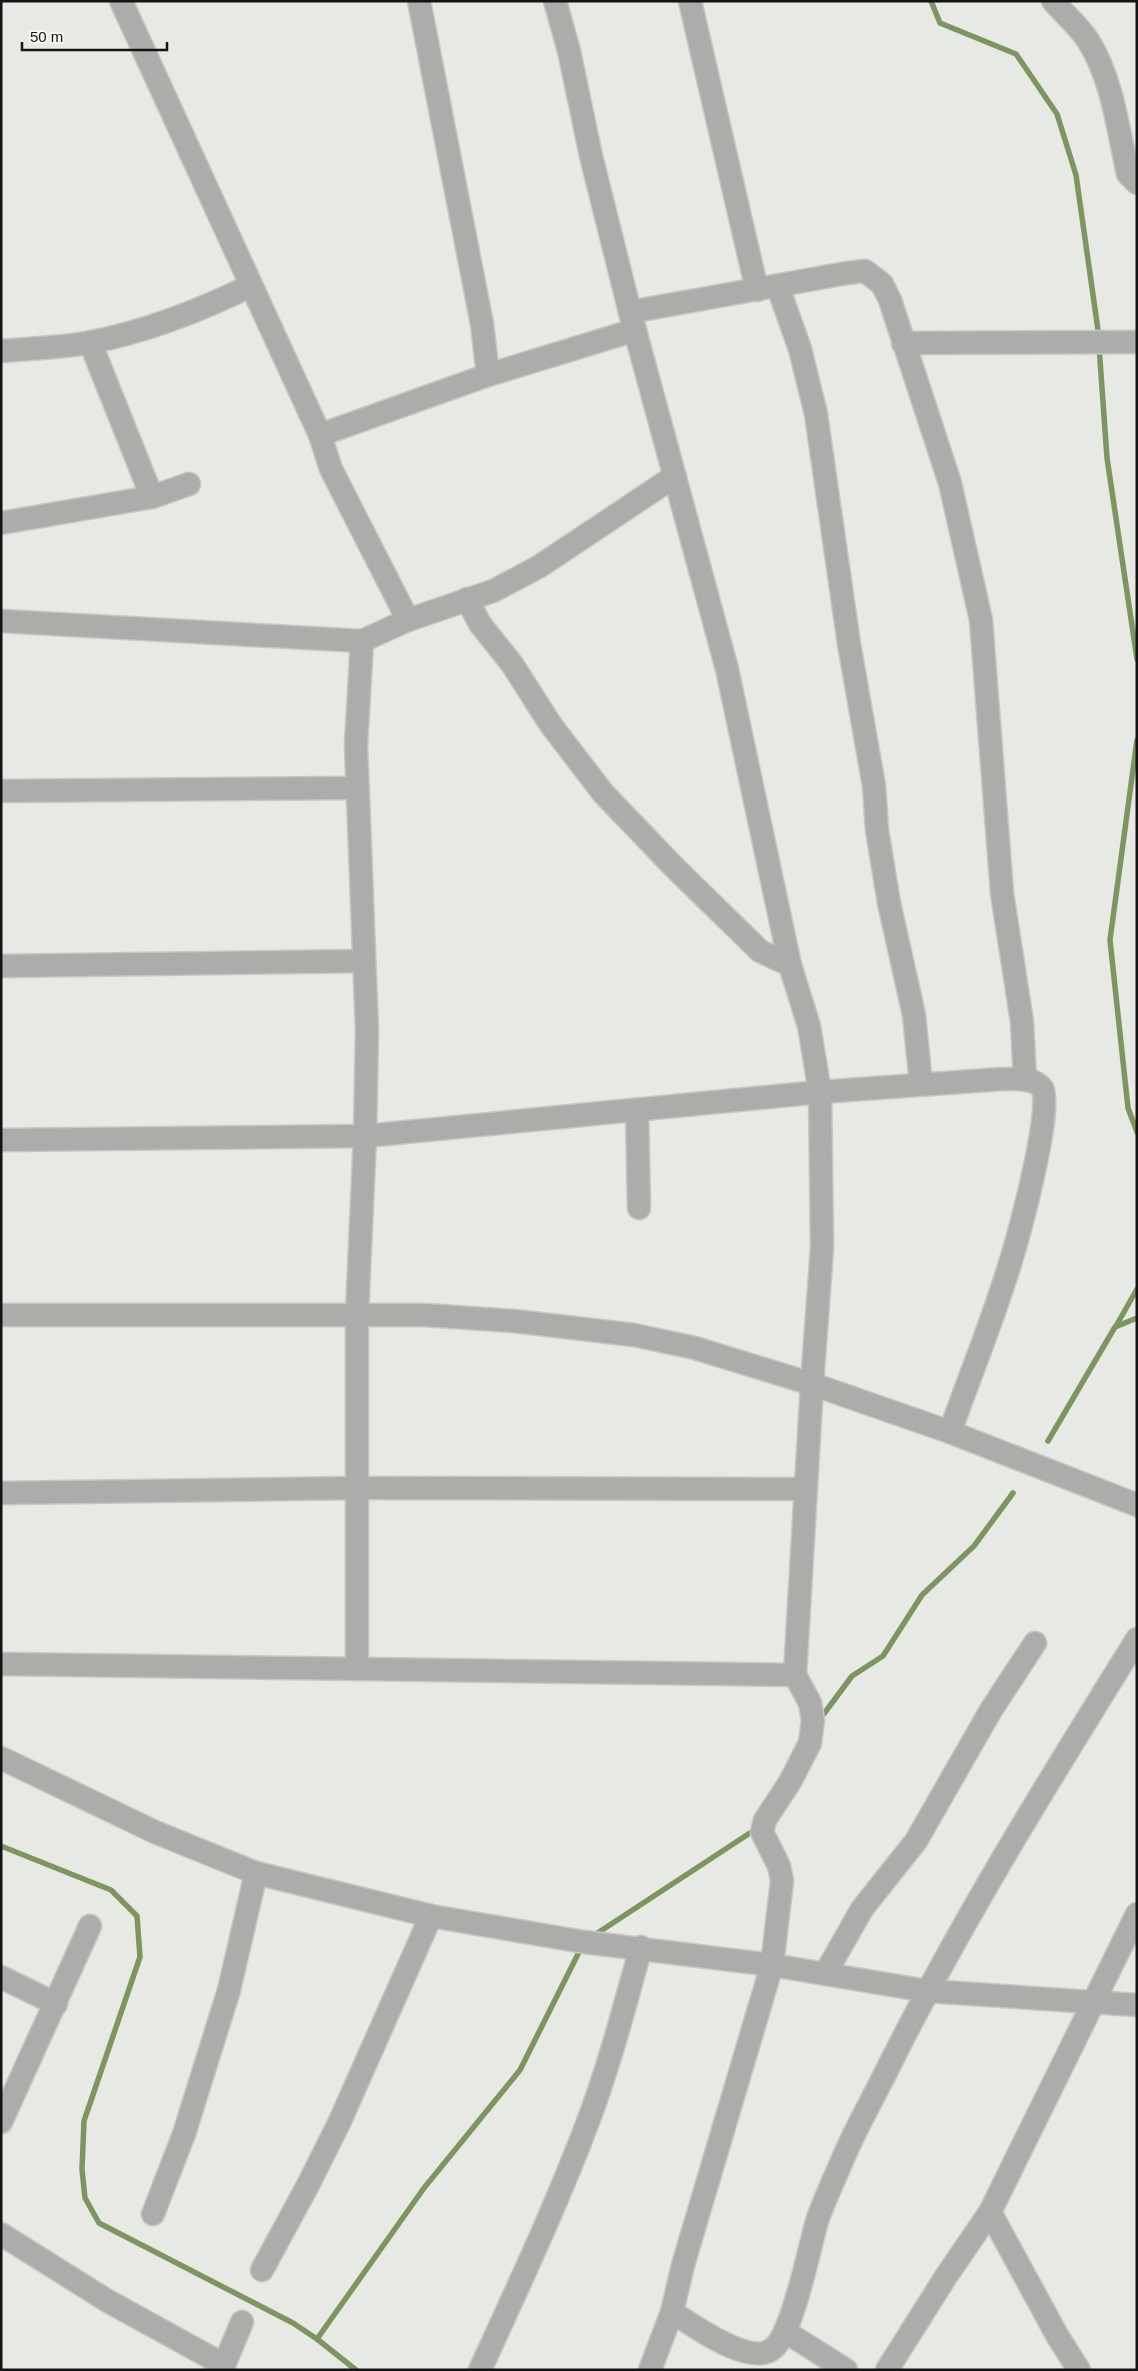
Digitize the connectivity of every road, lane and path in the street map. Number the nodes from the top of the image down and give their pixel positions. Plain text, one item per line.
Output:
1 (121, 1) edge
2 (419, 1) edge
3 (555, 1) edge
4 (690, 1) edge
5 (1053, 1) edge
6 (1137, 183) edge
7 (250, 286) junction
8 (768, 289) junction
9 (633, 321) junction
10 (90, 342) junction
11 (1137, 342) edge
12 (903, 343) junction
13 (1, 351) edge
14 (488, 375) junction
15 (320, 435) junction
16 (675, 476) junction
17 (188, 484) dead end
18 (152, 497) junction
19 (1, 523) edge
20 (467, 600) junction
21 (408, 620) junction
22 (1, 621) edge
23 (362, 641) junction
24 (357, 788) junction
25 (1, 791) edge
26 (364, 961) junction
27 (790, 965) junction
28 (1, 966) edge
29 (1025, 1080) junction
30 (921, 1084) junction
31 (820, 1092) junction
32 (637, 1110) junction
33 (365, 1136) junction
34 (1, 1140) edge
35 (638, 1208) dead end
36 (357, 1314) junction
37 (1, 1315) edge
38 (812, 1384) junction
39 (950, 1432) junction
40 (356, 1488) junction
41 (806, 1489) junction
42 (1, 1493) edge
43 (1137, 1505) edge
44 (1137, 1639) edge
45 (1035, 1643) dead end
46 (1, 1664) edge
47 (357, 1668) junction
48 (795, 1675) junction
49 (1, 1758) edge
50 (256, 1873) junction
51 (1137, 1914) edge
52 (431, 1916) junction
53 (90, 1926) dead end
54 (641, 1948) junction
55 (772, 1965) junction
56 (825, 1974) junction
57 (1, 1977) edge
58 (927, 1991) junction
59 (1093, 2002) junction
60 (56, 2004) junction
61 (1137, 2006) edge
62 (1, 2122) edge
63 (990, 2212) junction
64 (153, 2214) dead end
65 (1, 2234) edge
66 (262, 2270) dead end
67 (672, 2312) junction
68 (242, 2322) dead end
69 (786, 2332) junction
70 (223, 2367) edge
71 (480, 2370) edge
72 (650, 2370) edge
73 (846, 2370) edge
74 (887, 2370) edge
75 (1079, 2370) edge

1 - 7 street
2 - 14 street
3 - 9 street
4 - 8 street
5 - 6 street
7 - 10 street
7 - 15 street
8 - 9 street
8 - 12 street
8 - 30 street
9 - 14 street
9 - 16 street
10 - 13 street
10 - 18 street
11 - 12 street
12 - 29 street
14 - 15 street
15 - 21 street
16 - 20 street
16 - 27 street
17 - 18 street
18 - 19 street
20 - 21 street
20 - 27 street
21 - 23 street
22 - 23 street
23 - 24 street
24 - 25 street
24 - 26 street
26 - 28 street
26 - 33 street
27 - 31 street
29 - 30 street
29 - 39 street
30 - 31 street
31 - 32 street
31 - 38 street
32 - 33 street
32 - 35 street
33 - 34 street
33 - 36 street
36 - 37 street
36 - 38 street
36 - 40 street
38 - 39 street
38 - 41 street
39 - 43 street
40 - 41 street
40 - 42 street
40 - 47 street
41 - 48 street
44 - 58 street
45 - 56 street
46 - 47 street
47 - 48 street
48 - 55 street
49 - 50 street
50 - 52 street
50 - 64 street
51 - 59 street
52 - 54 street
52 - 66 street
53 - 60 street
54 - 55 street
54 - 71 street
55 - 56 street
55 - 67 street
56 - 58 street
57 - 60 street
58 - 59 street
58 - 69 street
59 - 61 street
59 - 63 street
60 - 62 street
63 - 74 street
63 - 75 street
65 - 70 street
67 - 69 street
67 - 72 street
68 - 70 street
69 - 73 street

